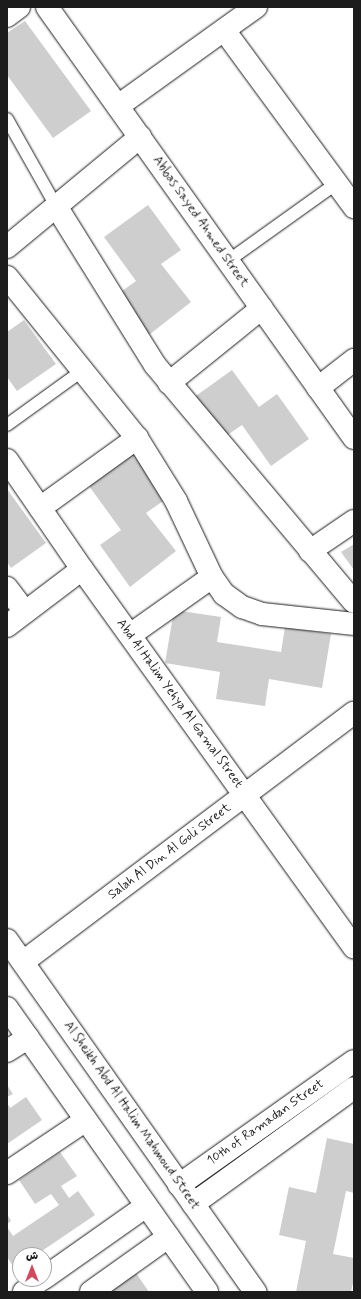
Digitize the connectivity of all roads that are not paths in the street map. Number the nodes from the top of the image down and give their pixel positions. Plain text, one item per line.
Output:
1 (19, 7) edge
2 (47, 7) edge
3 (256, 7) edge
4 (7, 16) edge
5 (224, 30) junction
6 (118, 106) junction
7 (7, 119) edge
8 (140, 137) junction
9 (337, 183) junction
10 (56, 206) junction
11 (354, 207) edge
12 (7, 247) edge
13 (228, 261) junction
14 (7, 277) edge
15 (262, 308) junction
16 (354, 360) edge
17 (82, 371) junction
18 (169, 383) junction
19 (318, 388) junction
20 (7, 425) edge
21 (136, 438) junction
22 (354, 438) edge
23 (7, 460) edge
24 (40, 508) junction
25 (354, 521) edge
26 (310, 551) junction
27 (82, 569) junction
28 (212, 577) junction
29 (7, 588) edge
30 (354, 602) edge
31 (25, 612) junction
32 (354, 624) edge
33 (7, 626) edge
34 (130, 636) junction
35 (354, 713) edge
36 (246, 796) junction
37 (7, 940) edge
38 (354, 947) edge
39 (23, 962) junction
40 (7, 1008) edge
41 (28, 1038) junction
42 (7, 1052) edge
43 (354, 1061) edge
44 (354, 1088) edge
45 (86, 1120) junction
46 (7, 1174) edge
47 (179, 1185) junction
48 (193, 1204) junction
49 (146, 1206) junction
50 (168, 1237) junction
51 (52, 1272) edge
52 (91, 1292) edge
53 (207, 1292) edge
54 (255, 1292) edge

1 - 4 street
2 - 6 street, Abbas Sayed Ahmed Street
3 - 5 street
5 - 6 street
5 - 9 street
6 - 8 street, Abbas Sayed Ahmed Street
7 - 10 lane
8 - 10 street
8 - 13 street, Abbas Sayed Ahmed Street
9 - 11 street
9 - 13 lane
10 - 12 street
10 - 18 street
13 - 15 street, Abbas Sayed Ahmed Street
14 - 17 street
15 - 18 street
15 - 19 street, Abbas Sayed Ahmed Street
16 - 19 street
17 - 20 lane
17 - 21 street
18 - 26 street
19 - 22 street, Abbas Sayed Ahmed Street
21 - 24 street
21 - 28 street
23 - 24 street, Abd Al Halim Yehya Al Gamal Street
24 - 27 street, Abd Al Halim Yehya Al Gamal Street
25 - 26 street
26 - 30 street
27 - 31 street
27 - 34 street, Abd Al Halim Yehya Al Gamal Street
28 - 32 street
28 - 34 street
29 - 31 street
31 - 33 street
34 - 36 street, Abd Al Halim Yehya Al Gamal Street
35 - 36 street, Salah Al Din Al Goli Street
36 - 38 street, Abd Al Halim Yehya Al Gamal Street
36 - 39 street, Salah Al Din Al Goli Street
37 - 39 street, Al Sheikh Abd Al Halim Mahmoud Street
39 - 47 street, Al Sheikh Abd Al Halim Mahmoud Street
40 - 41 street
41 - 42 street
41 - 45 street
43 - 47 street, 10th of Ramadan Street
44 - 48 street, 10th of Ramadan Street
45 - 46 street
45 - 49 street
47 - 48 street, Al Sheikh Abd Al Halim Mahmoud Street
48 - 54 street, Al Sheikh Abd Al Halim Mahmoud Street
49 - 50 street
49 - 51 street
50 - 52 street
50 - 53 street

